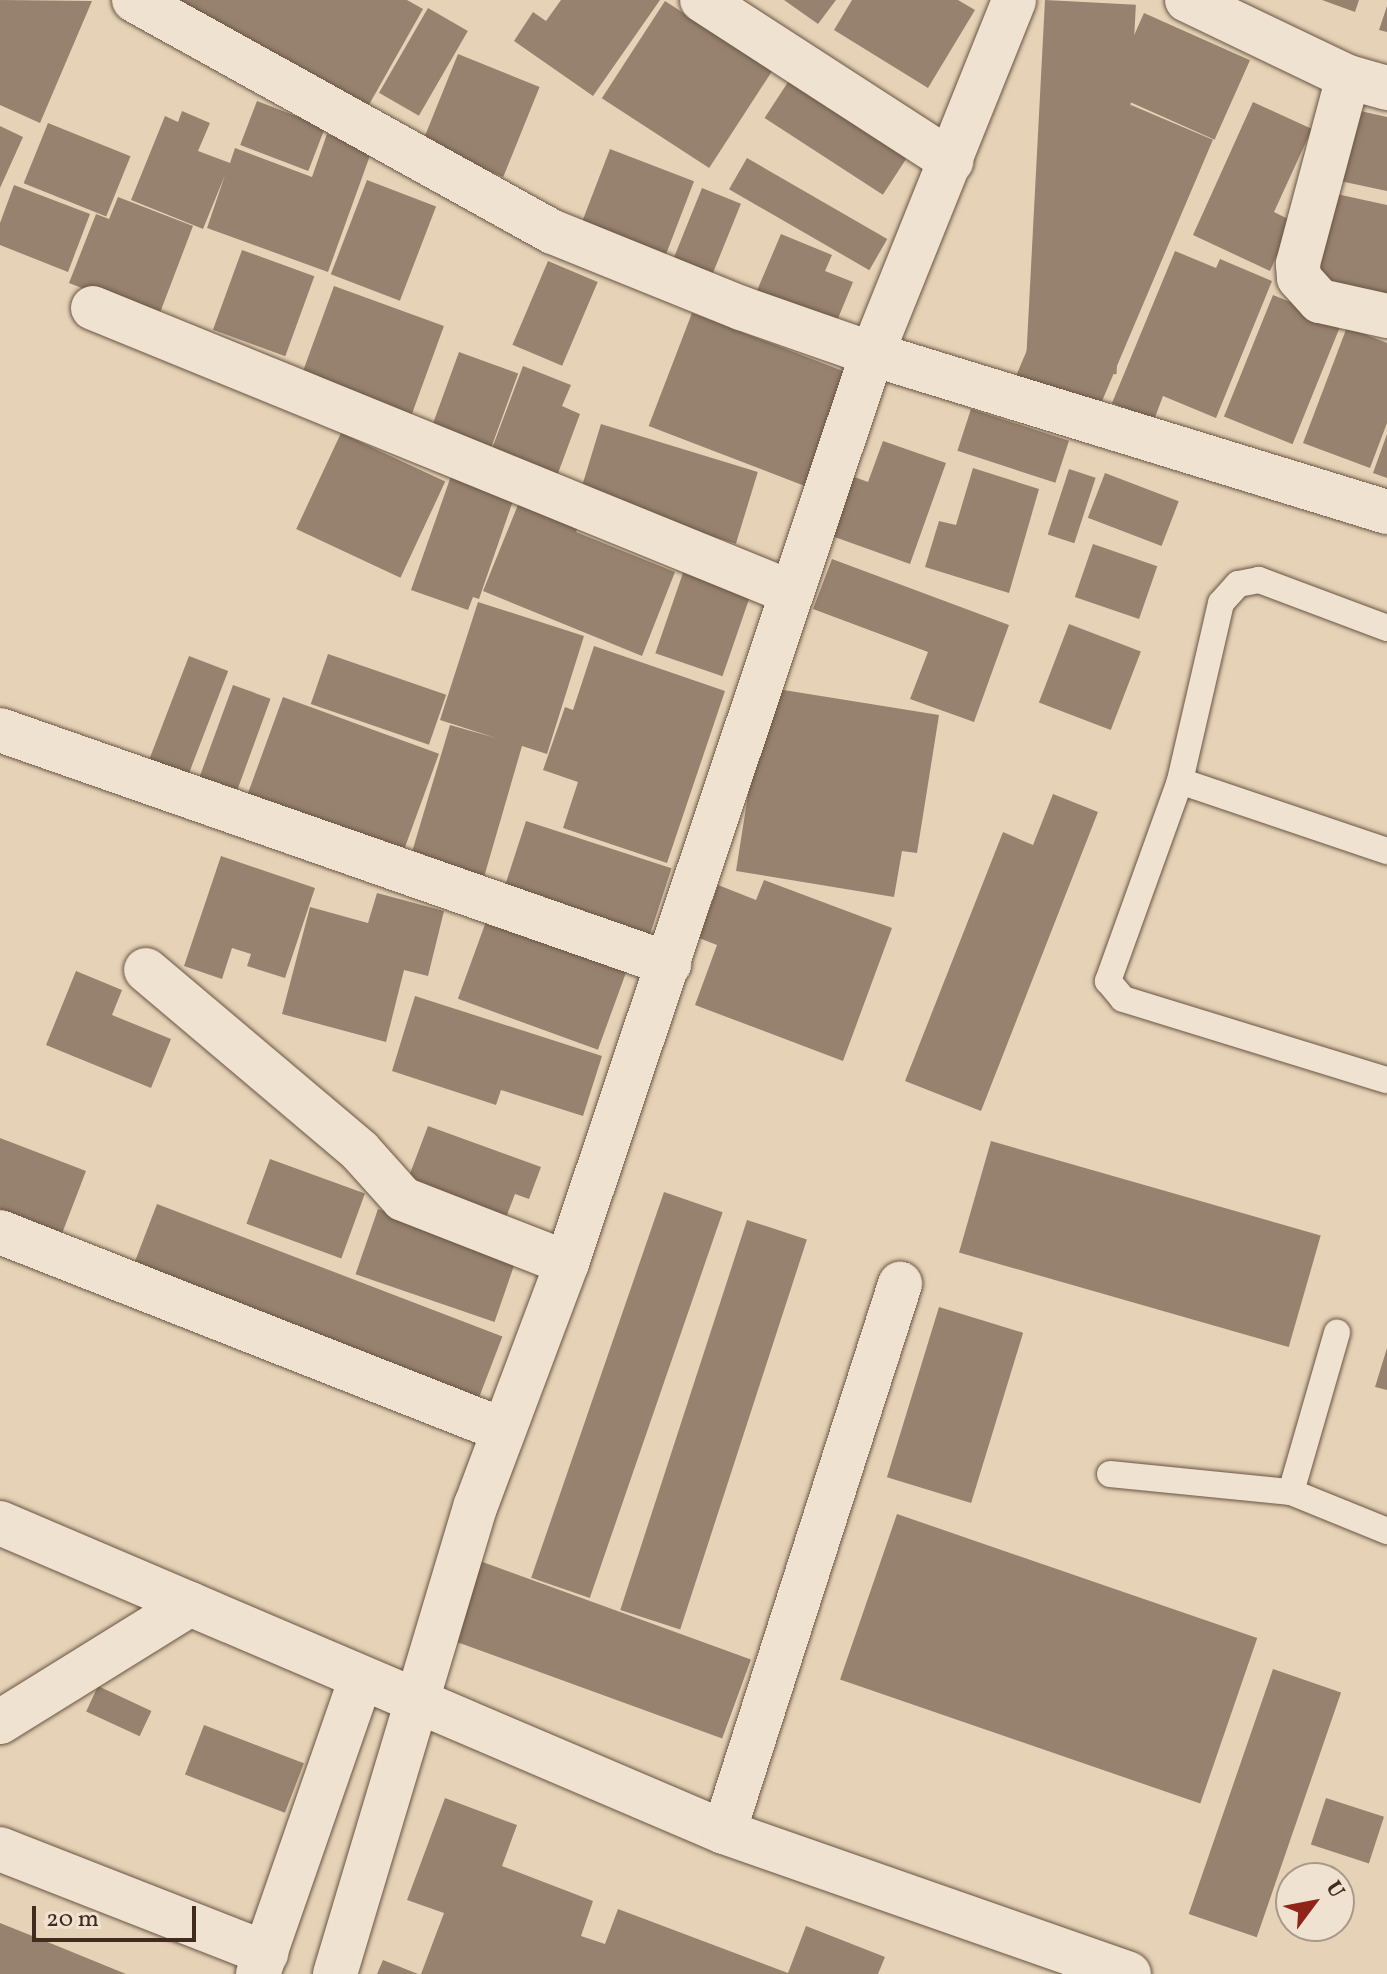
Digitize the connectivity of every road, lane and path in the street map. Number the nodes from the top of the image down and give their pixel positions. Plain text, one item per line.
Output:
1 (134, 0) edge
2 (702, 0) edge
3 (1014, 0) edge
4 (1187, 0) edge
5 (1368, 82) edge
6 (951, 161) junction
7 (93, 308) dead end
8 (1387, 316) edge
9 (872, 354) junction
10 (1387, 512) edge
11 (790, 592) junction
12 (1387, 628) edge
13 (0, 730) edge
14 (1180, 781) junction
15 (1387, 851) edge
16 (669, 964) junction
17 (146, 970) dead end
18 (1387, 1080) edge
19 (0, 1232) edge
20 (567, 1263) junction
21 (900, 1284) dead end
22 (1337, 1333) dead end
23 (503, 1430) junction
24 (1110, 1474) dead end
25 (1291, 1492) junction
26 (0, 1523) edge
27 (1387, 1531) edge
28 (190, 1604) junction
29 (361, 1678) junction
30 (418, 1702) junction
31 (0, 1722) edge
32 (724, 1832) junction
33 (0, 1849) edge
34 (262, 1964) edge
35 (335, 1974) edge
36 (1129, 1974) edge

1 - 9 street
2 - 6 street
3 - 6 street
4 - 5 street
5 - 8 street
6 - 9 street
7 - 11 street
9 - 10 street
9 - 11 street
11 - 16 street
12 - 14 lane
13 - 16 street
14 - 15 lane
14 - 18 lane
16 - 20 street
17 - 20 street
19 - 23 street
20 - 23 street
21 - 32 street
22 - 25 lane
23 - 30 street
24 - 25 lane
25 - 27 lane
26 - 28 street
28 - 29 street
28 - 31 street
29 - 30 street
29 - 34 street
30 - 32 street
30 - 35 street
32 - 36 street
33 - 34 street

